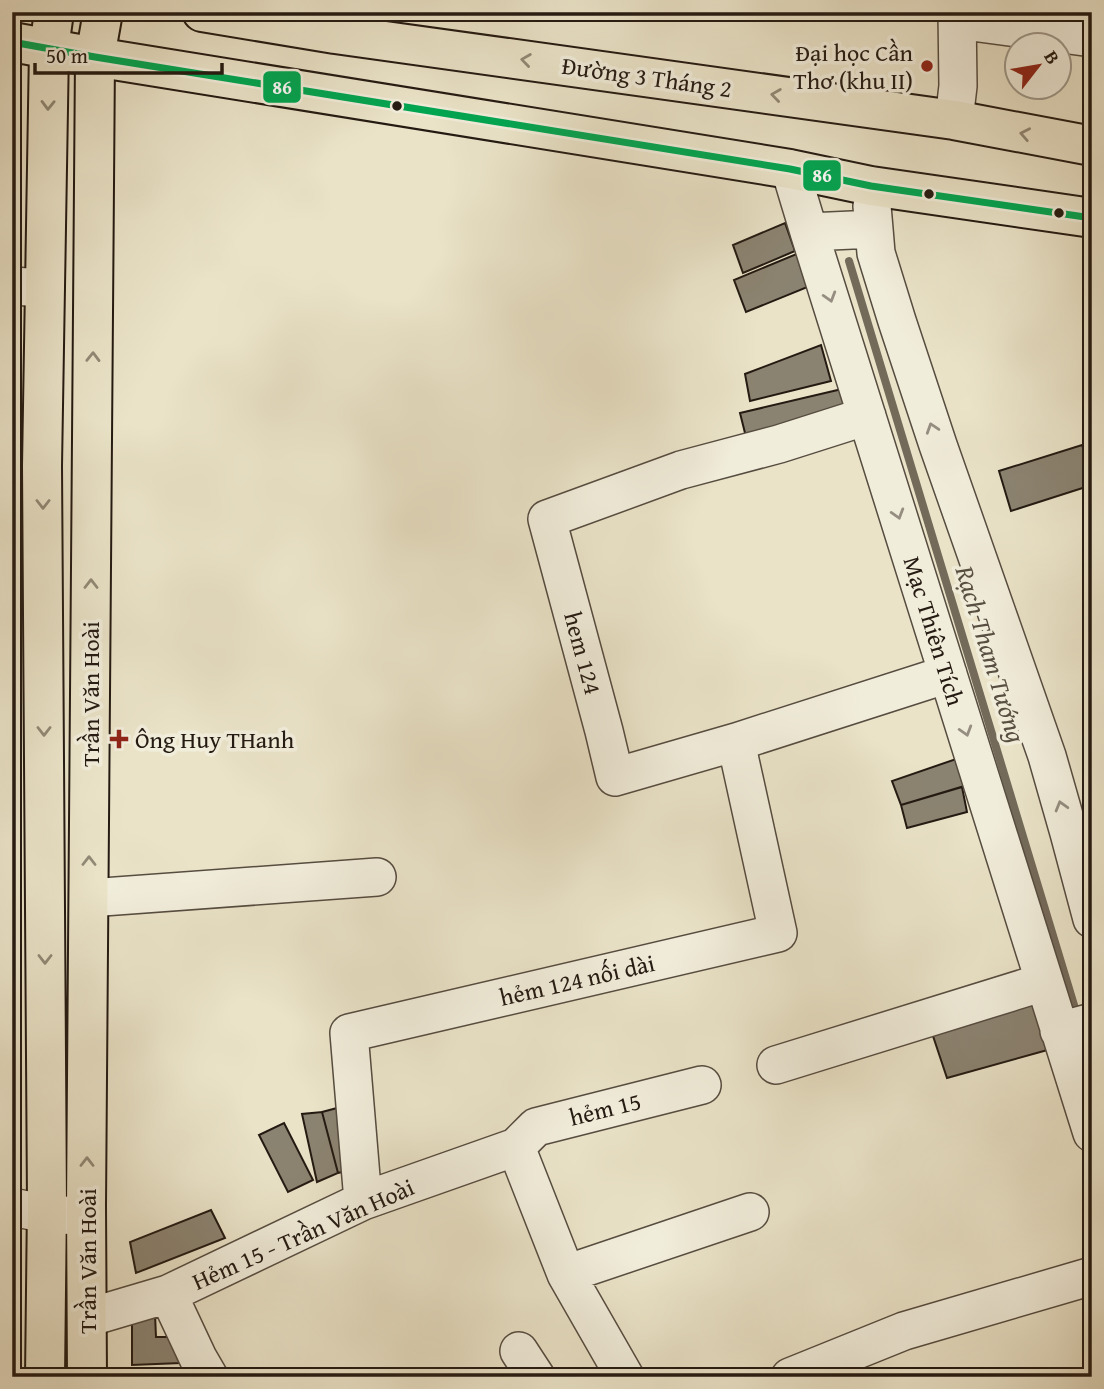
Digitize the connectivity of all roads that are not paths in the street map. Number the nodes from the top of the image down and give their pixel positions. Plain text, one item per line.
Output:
1 (103, 12) edge
2 (202, 12) edge
3 (957, 16) edge
4 (337, 23) edge
5 (51, 30) edge
6 (1092, 38) edge
7 (12, 42) edge
8 (95, 57) junction
9 (956, 103) junction
10 (1092, 146) edge
11 (790, 169) junction
12 (871, 186) junction
13 (1092, 218) edge
14 (874, 229) junction
15 (810, 232) junction
16 (29, 287) edge
17 (867, 416) junction
18 (43, 466) junction
19 (92, 467) junction
20 (948, 674) junction
21 (736, 742) junction
22 (377, 877) dead end
23 (89, 898) junction
24 (1092, 919) edge
25 (1044, 982) junction
26 (1071, 1028) edge
27 (776, 1065) dead end
28 (702, 1085) dead end
29 (1092, 1133) edge
30 (516, 1147) junction
31 (363, 1201) junction
32 (29, 1210) edge
33 (750, 1212) dead end
34 (86, 1216) junction
35 (566, 1274) junction
36 (1092, 1276) edge
37 (168, 1294) junction
38 (87, 1318) junction
39 (44, 1377) edge
40 (87, 1377) edge
41 (209, 1377) edge
42 (625, 1377) edge
43 (790, 1377) edge

1 - 8 main road, Trần Văn Hoài
2 - 4 main road, Đường 3 Tháng 2
3 - 6 street
3 - 9 street
9 -> 4 main road, Đường 3 Tháng 2
5 - 7 main road
5 - 8 main road
5 -> 16 main road, Trần Văn Hoài
8 - 11 main road
19 -> 8 main road, Trần Văn Hoài
10 -> 9 main road, Đường 3 Tháng 2
11 - 12 main road
11 - 15 street, Mạc Thiên Tích
12 - 13 main road
12 - 14 street
14 - 15 street
24 -> 14 street
15 -> 17 street, Mạc Thiên Tích
16 - 18 main road, Trần Văn Hoài
17 -> 20 street, Mạc Thiên Tích
17 - 21 street, hem 124
18 - 19 main road
18 -> 32 main road, Trần Văn Hoài
23 -> 19 main road, Trần Văn Hoài
20 - 21 street, hem 124
20 -> 25 street, Mạc Thiên Tích
21 - 31 street, hẻm 124 nối dài
22 - 23 street
34 -> 23 main road, Trần Văn Hoài
25 - 26 street, Mạc Thiên Tích
25 - 27 street
26 - 29 street, Mạc Thiên Tích
28 - 30 street, hẻm 15
30 - 31 street, Hẻm 15 - Trần Văn Hoài
30 - 35 street
31 - 37 street, Hẻm 15 - Trần Văn Hoài
32 - 34 street
32 - 39 main road, Trần Văn Hoài
33 - 35 street
34 - 38 main road, Trần Văn Hoài
35 - 42 street
36 - 43 street
37 - 38 street, Hẻm 15 - Trần Văn Hoài
37 - 41 street
38 - 40 main road, Trần Văn Hoài

